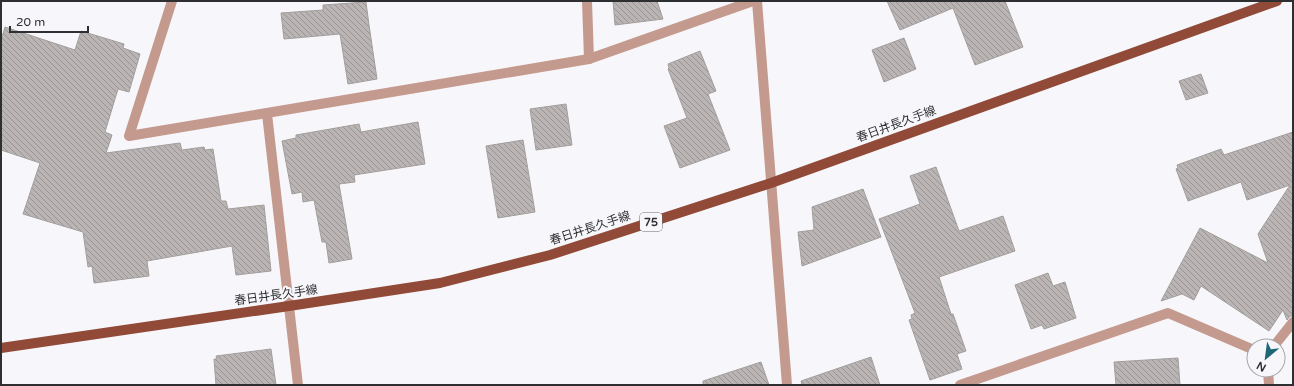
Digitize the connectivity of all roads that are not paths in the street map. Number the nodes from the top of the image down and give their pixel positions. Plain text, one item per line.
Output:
1 (172, 1) edge
2 (587, 1) edge
3 (753, 1) edge
4 (757, 1) edge
5 (1277, 1) edge
6 (589, 59) junction
7 (267, 114) junction
8 (771, 183) junction
9 (289, 306) junction
10 (1293, 322) edge
11 (1280, 338) edge
12 (1246, 347) edge
13 (1, 348) edge
14 (971, 383) edge
15 (298, 385) edge
16 (787, 385) edge
17 (960, 385) edge

1 - 7 street
2 - 6 street
3 - 6 street
4 - 8 street
5 - 8 main road, 春日井長久手線 / 75
6 - 7 street
7 - 9 street
8 - 9 main road, 春日井長久手線 / 75
8 - 16 street
9 - 13 main road, 春日井長久手線 / 75
9 - 15 street
10 - 11 street
12 - 14 street
14 - 17 street

